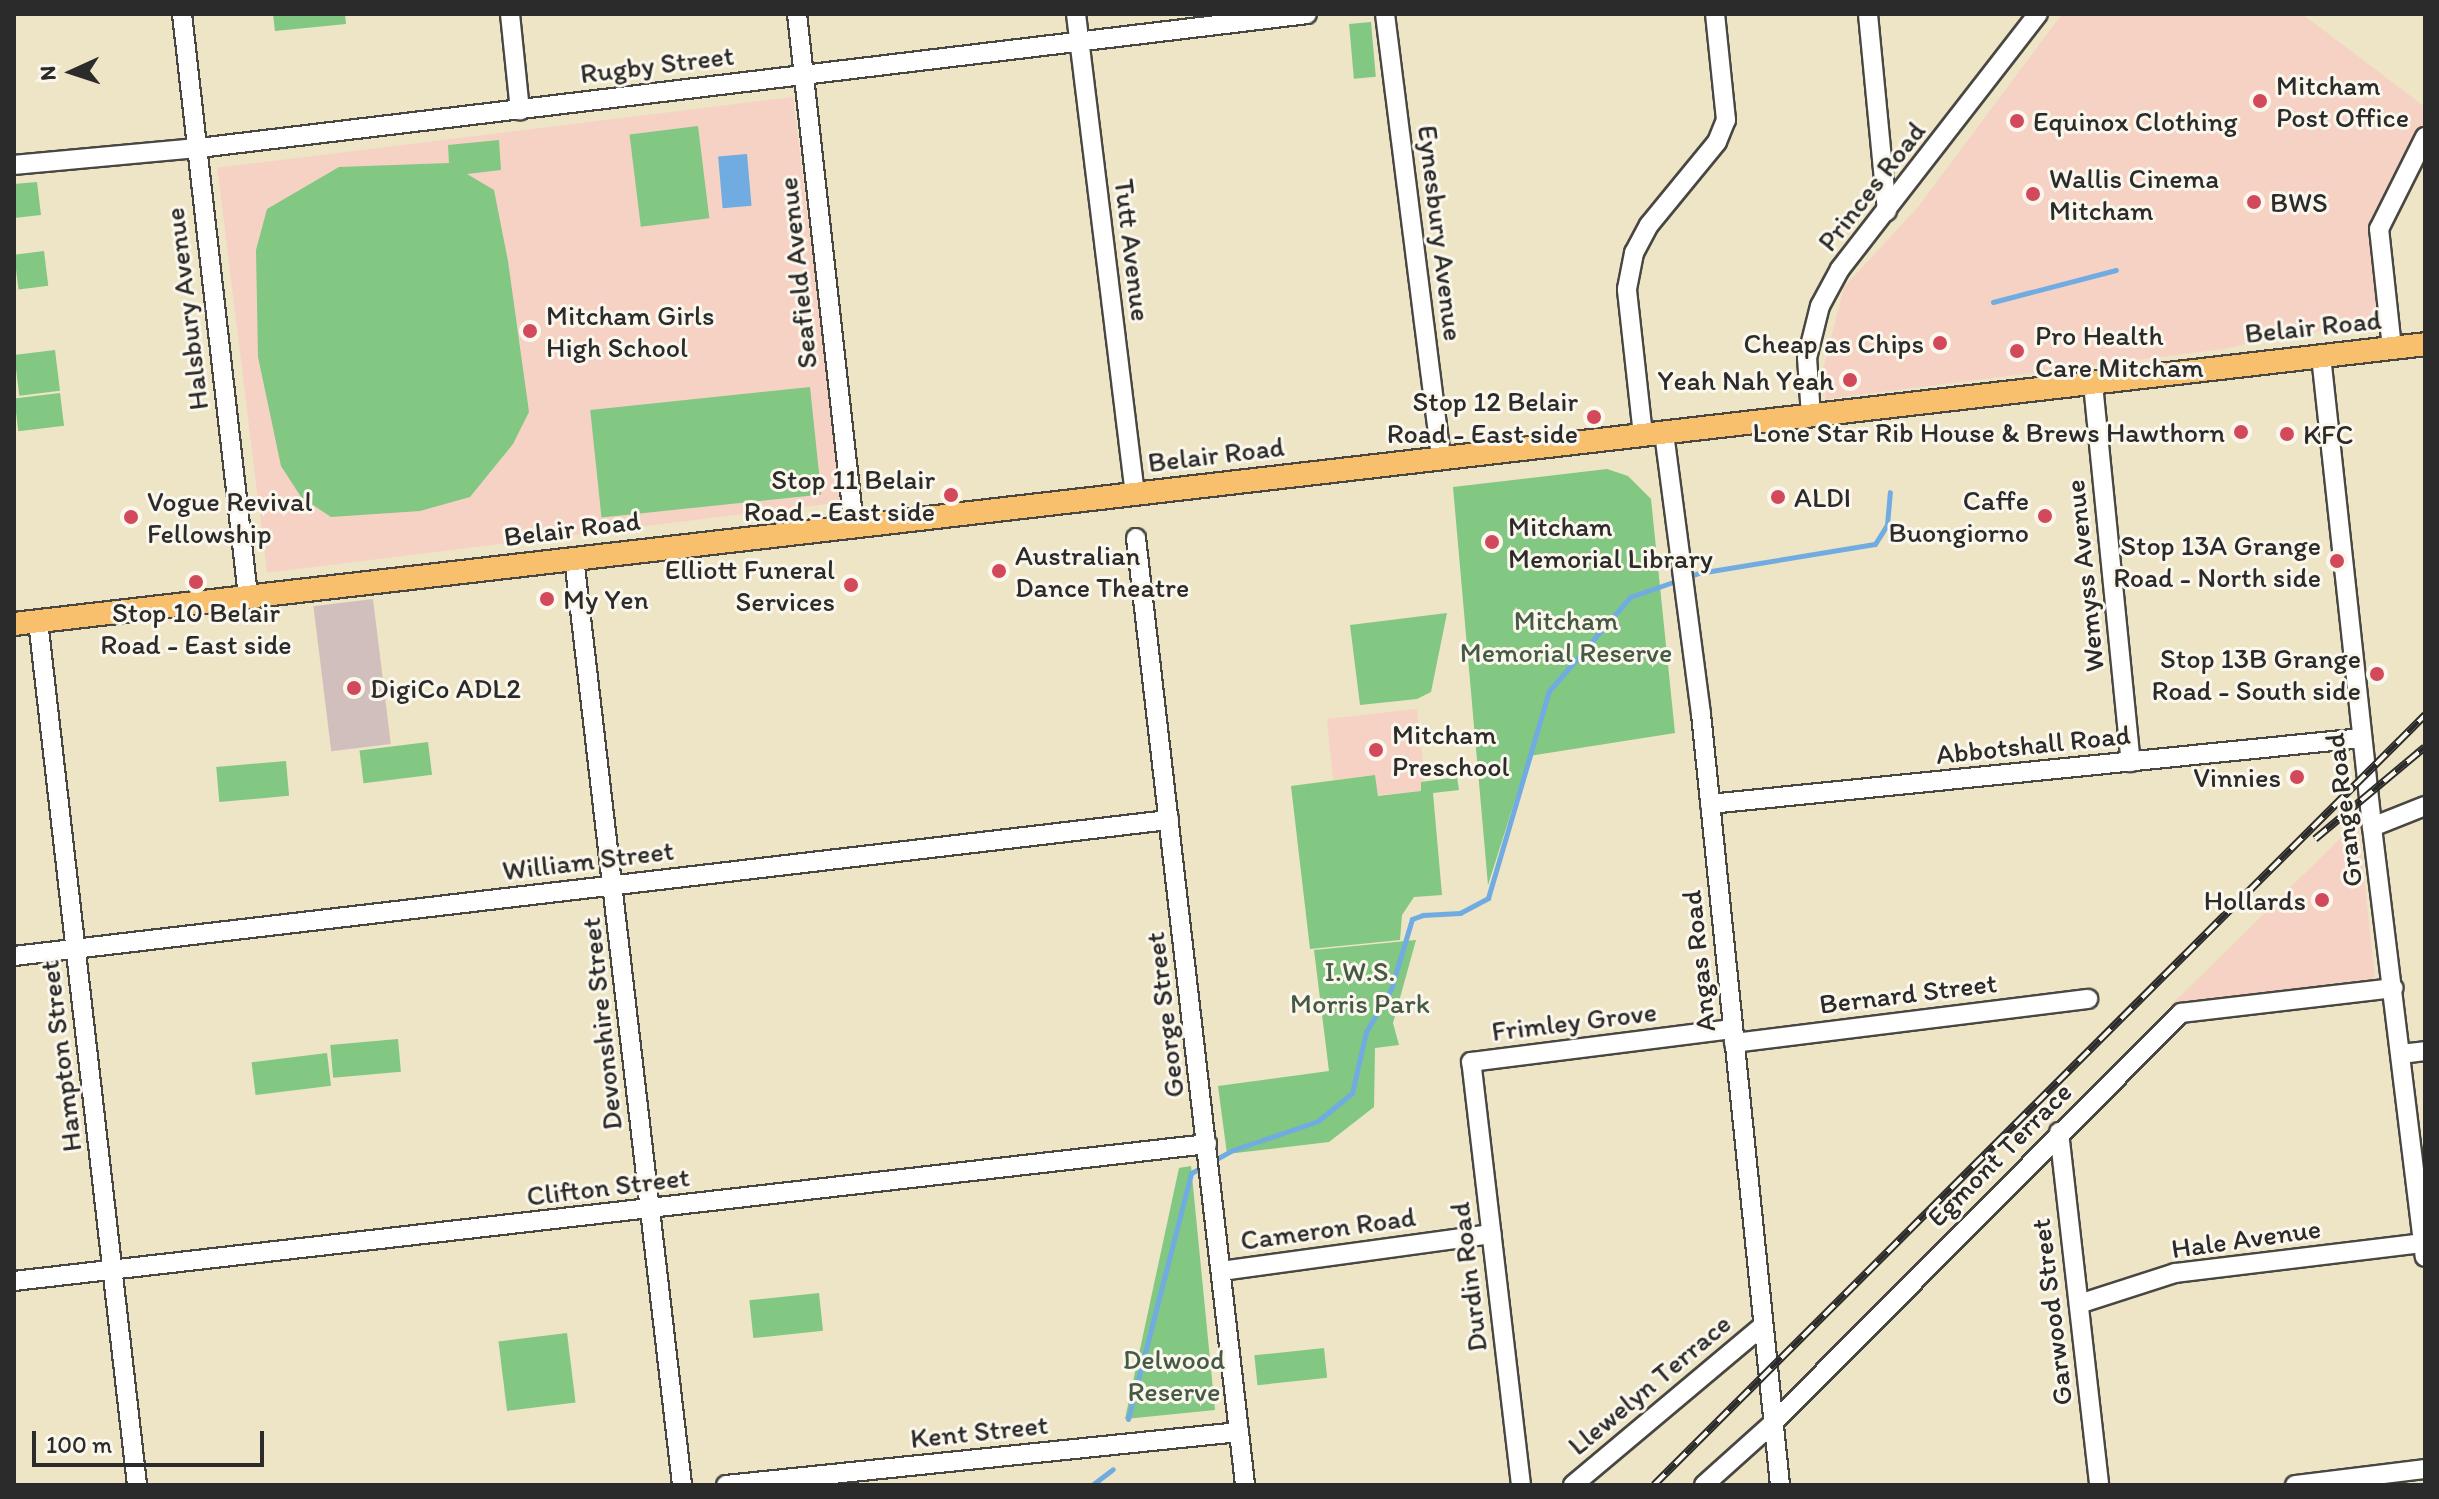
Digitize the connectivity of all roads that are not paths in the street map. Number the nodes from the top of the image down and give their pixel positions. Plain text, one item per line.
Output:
1 (182, 14) edge
2 (510, 14) edge
3 (797, 14) edge
4 (1076, 14) edge
5 (1307, 14) edge
6 (1385, 14) edge
7 (1715, 14) edge
8 (1868, 14) edge
9 (2038, 14) edge
10 (1078, 40) junction
11 (803, 74) junction
12 (520, 110) junction
13 (2425, 137) edge
14 (196, 149) junction
15 (1885, 162) junction
16 (14, 165) edge
17 (1918, 173) junction
18 (1887, 211) junction
19 (2425, 344) edge
20 (2392, 348) junction
21 (2321, 356) junction
22 (2093, 384) junction
23 (1811, 416) junction
24 (1654, 434) junction
25 (1441, 458) junction
26 (1135, 494) junction
27 (854, 526) junction
28 (1136, 538) dead end
29 (574, 558) junction
30 (248, 596) junction
31 (38, 621) junction
32 (14, 624) edge
33 (2362, 738) junction
34 (2131, 762) junction
35 (1710, 804) junction
36 (2425, 806) edge
37 (1169, 820) junction
38 (2372, 827) junction
39 (614, 885) junction
40 (75, 949) junction
41 (14, 956) edge
42 (2394, 988) junction
43 (2088, 999) dead end
44 (1733, 1036) junction
45 (2425, 1051) edge
46 (2401, 1054) junction
47 (1471, 1062) joint
48 (2059, 1132) junction
49 (1208, 1145) junction
50 (650, 1210) junction
51 (1491, 1234) junction
52 (2424, 1250) edge
53 (112, 1270) junction
54 (1221, 1271) junction
55 (14, 1281) edge
56 (2079, 1304) junction
57 (1761, 1327) junction
58 (1772, 1424) junction
59 (1239, 1432) junction
60 (2425, 1469) edge
61 (137, 1485) edge
62 (682, 1485) edge
63 (726, 1485) edge
64 (1245, 1485) edge
65 (1521, 1485) edge
66 (1573, 1485) edge
67 (1704, 1485) edge
68 (1780, 1485) edge
69 (2099, 1485) edge
70 (2295, 1485) edge

1 - 14 street, Halsbury Avenue
2 - 12 street
3 - 11 street, Seafield Avenue
4 - 10 street, Tutt Avenue
5 - 10 street, Rugby Street
6 - 25 street, Eynesbury Avenue
7 - 24 street, Angas Road
8 - 15 street
9 - 17 street, Princes Road
10 - 11 street, Rugby Street
10 - 26 street, Tutt Avenue
11 - 12 street, Rugby Street
11 - 27 street, Seafield Avenue
12 - 14 street, Rugby Street
13 - 20 street
14 - 16 street, Rugby Street
14 - 30 street, Halsbury Avenue
15 - 17 street
15 - 18 street
17 - 18 street, Princes Road
18 - 23 street, Princes Road
19 - 20 main road, Belair Road
20 - 21 main road, Belair Road
21 - 22 main road, Belair Road
21 - 33 street, Grange Road
22 - 23 main road, Belair Road
22 - 34 street, Wemyss Avenue
23 - 24 main road, Belair Road
24 - 25 main road, Belair Road
24 - 35 street, Angas Road
25 - 26 main road, Belair Road
26 - 27 main road, Belair Road
27 - 29 main road, Belair Road
28 - 37 street, George Street
29 - 30 main road, Belair Road
29 - 39 street, Devonshire Street
30 - 31 main road, Belair Road
31 - 32 main road, Belair Road
31 - 40 street, Hampton Street
33 - 34 street, Abbotshall Road
33 - 38 street, Grange Road
34 - 35 street, Abbotshall Road
35 - 44 street, Angas Road
36 - 38 street
37 - 39 street, William Street
37 - 49 street, George Street
38 - 42 street, Grange Road
39 - 40 street, William Street
39 - 50 street, Devonshire Street
40 - 41 street, William Street
40 - 53 street, Hampton Street
42 - 46 street, Grange Road
42 - 48 street, Egmont Terrace
43 - 44 street, Bernard Street
44 - 47 street, Frimley Grove
44 - 57 street, Angas Road
45 - 46 street
46 - 52 street, Grange Road
47 - 51 street, Durdin Road
48 - 56 street, Garwood Street
48 - 58 street, Egmont Terrace
49 - 50 street, Clifton Street
49 - 54 street, George Street
50 - 53 street, Clifton Street
50 - 62 street, Devonshire Street
51 - 54 street, Cameron Road
51 - 65 street, Durdin Road
52 - 56 street, Hale Avenue
53 - 55 street, Clifton Street
53 - 61 street, Hampton Street
54 - 59 street, George Street
56 - 69 street, Garwood Street
57 - 58 street, Angas Road
57 - 66 street, Llewelyn Terrace
58 - 67 street, Egmont Terrace
58 - 68 street, Angas Road
59 - 63 street, Kent Street
59 - 64 street, George Street
60 - 70 street

